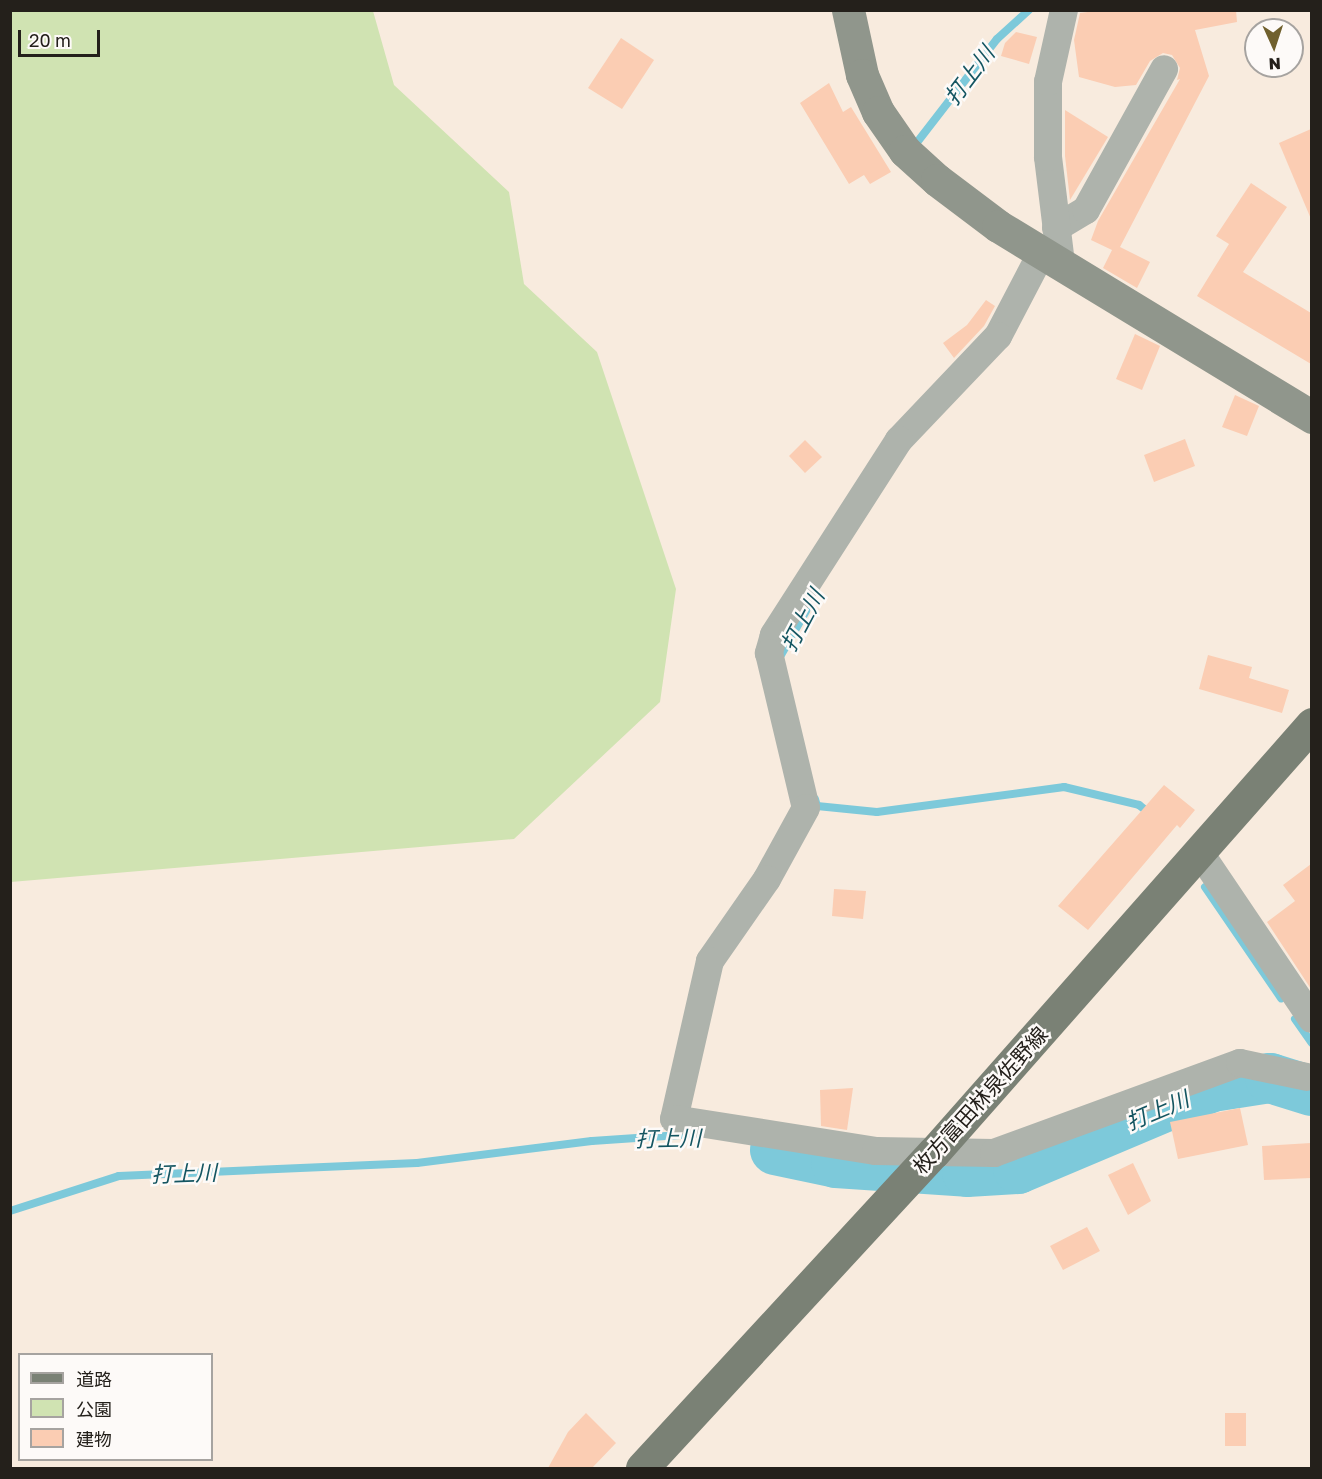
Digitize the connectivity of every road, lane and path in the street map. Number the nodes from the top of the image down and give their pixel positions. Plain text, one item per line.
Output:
1 (848, 10) edge
2 (1064, 10) edge
3 (1164, 69) dead end
4 (1053, 248) junction
5 (1311, 417) edge
6 (1311, 724) edge
7 (1200, 853) junction
8 (1311, 1018) edge
9 (1307, 1077) dead end
10 (934, 1152) junction
11 (642, 1468) edge

1 - 4 street
2 - 4 street
3 - 4 street
4 - 5 street
4 - 10 street
6 - 7 main road, 枚方富田林泉佐野線
7 - 8 street
7 - 10 main road, 枚方富田林泉佐野線
9 - 10 street
10 - 11 main road, 枚方富田林泉佐野線

